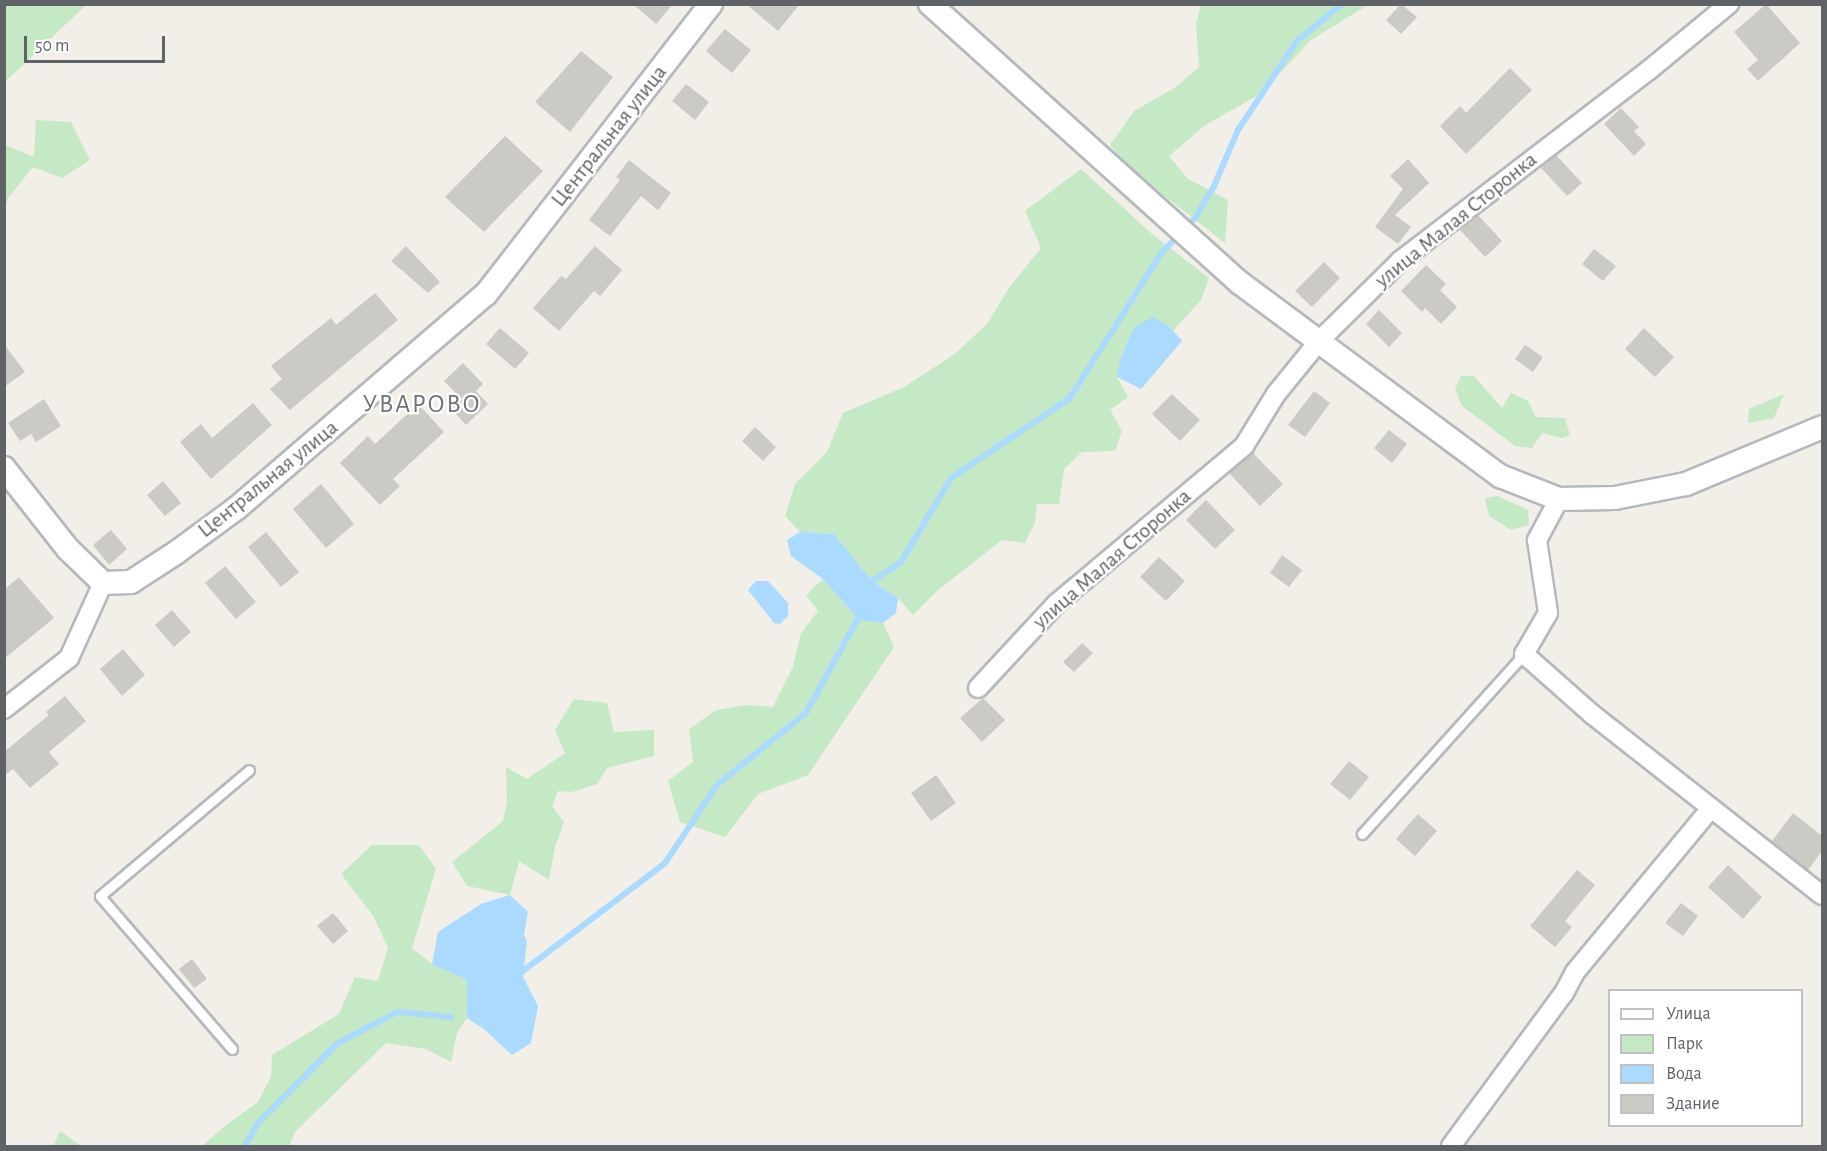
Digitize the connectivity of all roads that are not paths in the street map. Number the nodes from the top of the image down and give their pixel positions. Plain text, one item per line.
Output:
1 (711, 4) edge
2 (930, 4) edge
3 (1729, 4) edge
4 (1319, 341) junction
5 (1822, 427) edge
6 (4, 468) edge
7 (1559, 499) junction
8 (103, 583) junction
9 (1524, 654) junction
10 (978, 688) dead end
11 (4, 709) edge
12 (249, 770) dead end
13 (1711, 808) junction
14 (1362, 834) dead end
15 (1822, 895) edge
16 (232, 1049) dead end
17 (1451, 1146) edge

1 - 8 street, Центральная улица
2 - 4 street
3 - 4 street, улица Малая Сторонка
4 - 7 street
4 - 10 street, улица Малая Сторонка
5 - 7 street
6 - 8 street
7 - 9 street
8 - 11 street
9 - 13 street
9 - 14 lane
12 - 16 lane
13 - 15 street
13 - 17 street

